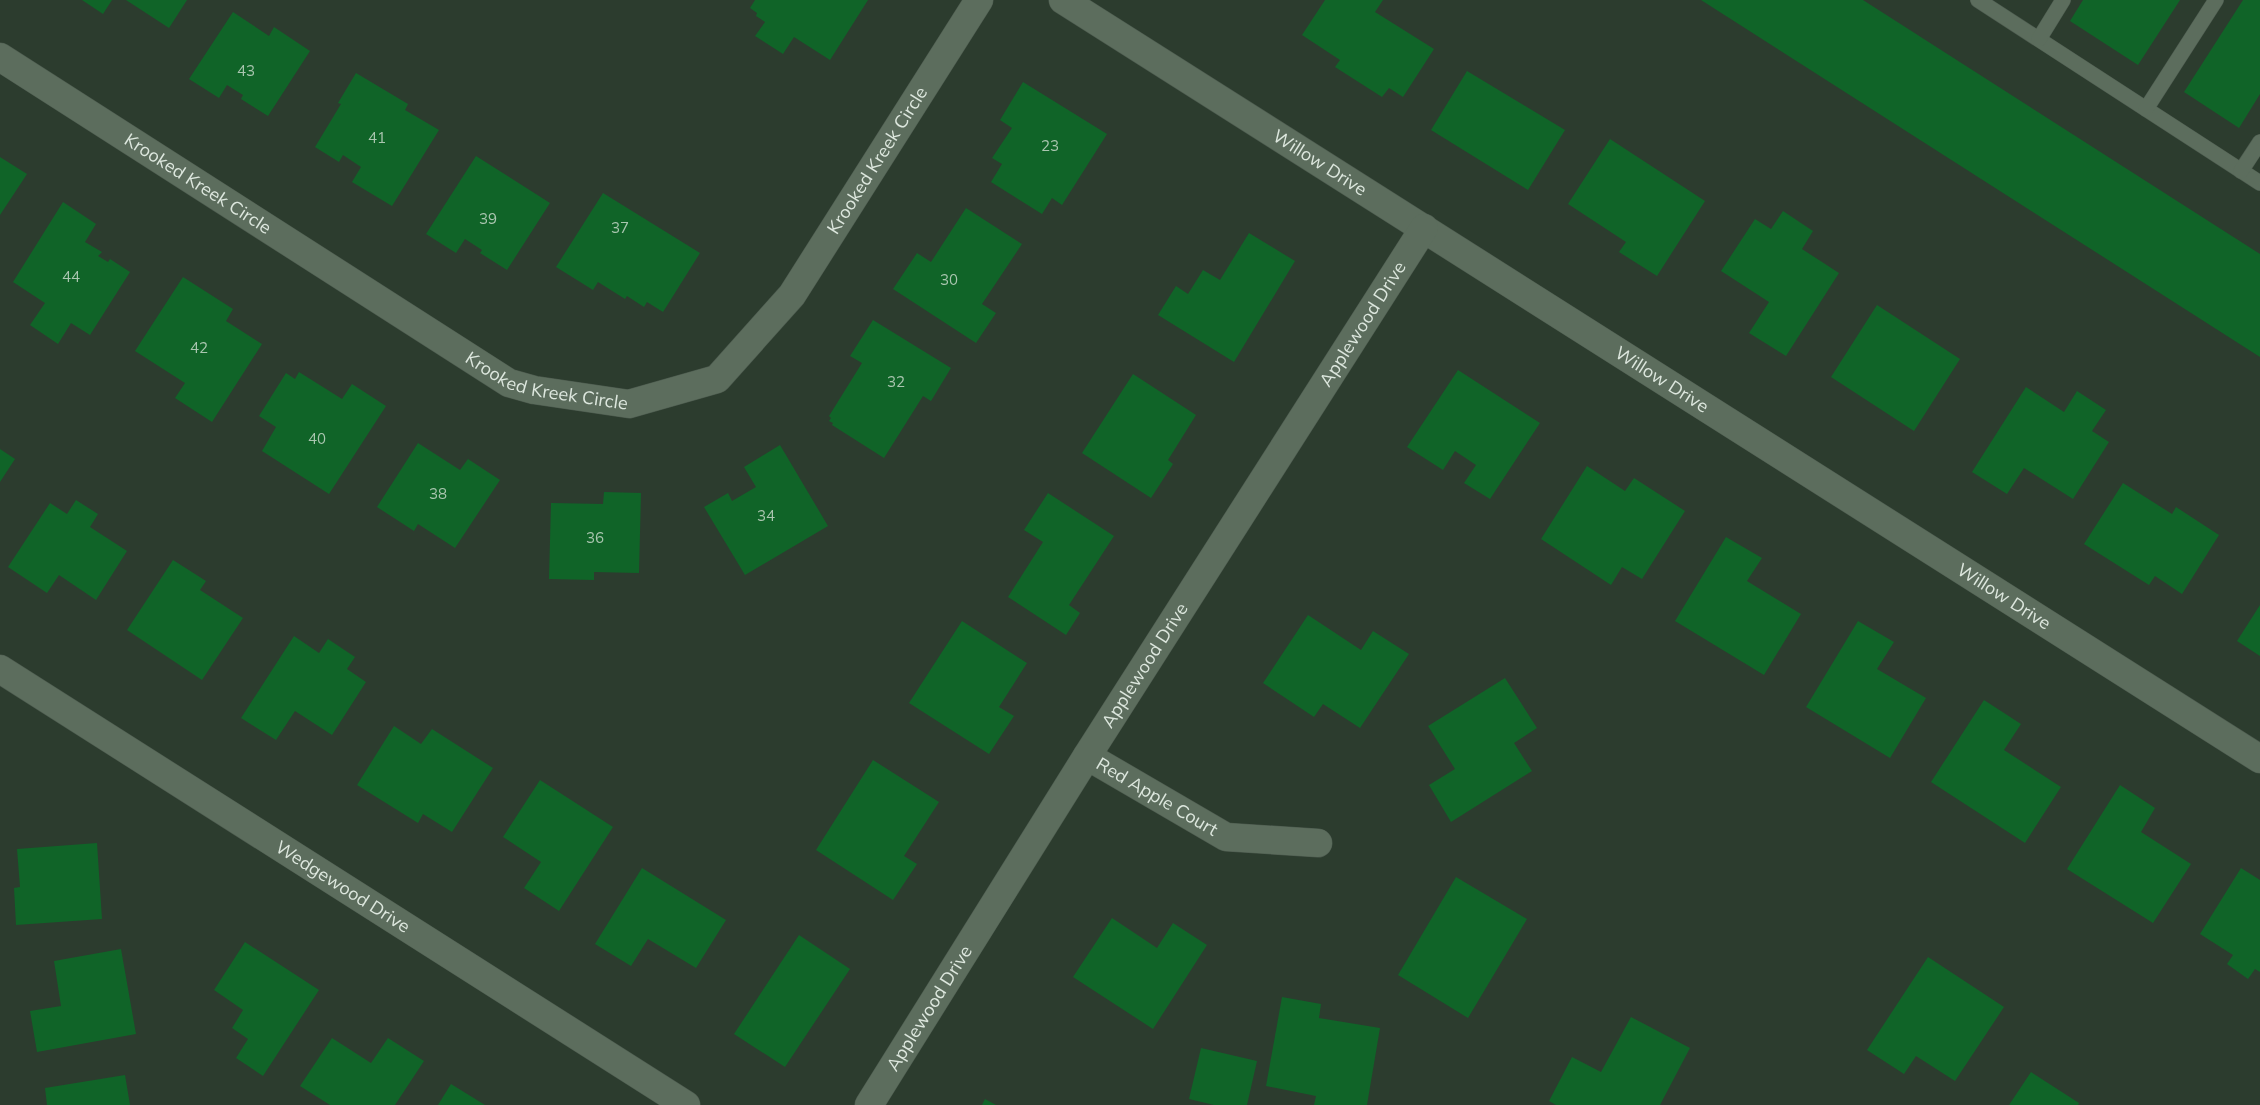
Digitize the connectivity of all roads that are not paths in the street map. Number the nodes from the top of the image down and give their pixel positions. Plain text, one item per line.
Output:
1 (979, 0) edge
2 (1064, 0) edge
3 (1978, 0) edge
4 (2064, 0) edge
5 (2216, 0) edge
6 (2039, 39) junction
7 (0, 57) edge
8 (2146, 109) junction
9 (2260, 142) edge
10 (2241, 171) junction
11 (2260, 183) edge
12 (1424, 228) junction
13 (0, 669) edge
14 (1087, 756) junction
15 (2260, 759) edge
16 (1318, 843) dead end
17 (686, 1105) edge
18 (869, 1105) edge

1 - 7 street, Krooked Kreek Circle
2 - 12 street, Willow Drive
3 - 6 lane
4 - 6 lane
5 - 8 lane
6 - 8 lane
8 - 10 lane
9 - 10 lane
10 - 11 lane
12 - 14 street, Applewood Drive
12 - 15 street, Willow Drive
13 - 17 street, Wedgewood Drive
14 - 16 street, Red Apple Court
14 - 18 street, Applewood Drive

